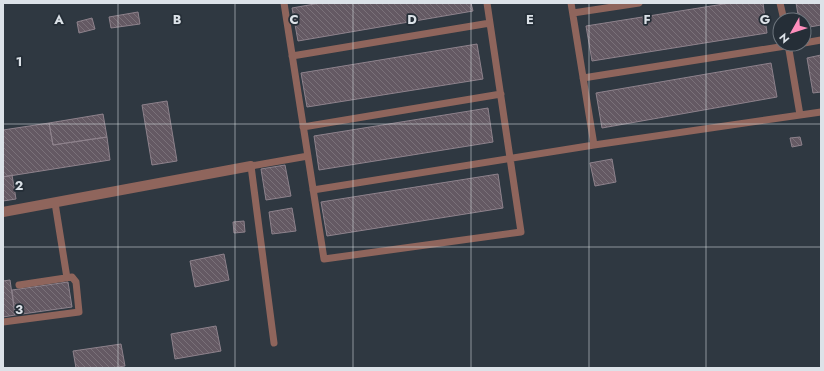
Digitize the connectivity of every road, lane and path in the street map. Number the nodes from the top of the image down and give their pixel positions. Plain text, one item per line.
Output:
1 (284, 3) edge
2 (487, 3) edge
3 (571, 3) edge
4 (639, 3) edge
5 (573, 13) junction
6 (490, 23) junction
7 (772, 48) edge
8 (789, 52) edge
9 (292, 56) junction
10 (583, 78) junction
11 (501, 94) junction
12 (821, 112) edge
13 (800, 115) junction
14 (303, 127) junction
15 (594, 145) junction
16 (308, 156) junction
17 (510, 159) junction
18 (251, 166) junction
19 (313, 190) junction
20 (55, 203) junction
21 (3, 212) edge
22 (67, 278) junction
23 (19, 285) dead end
24 (3, 322) edge
25 (274, 343) dead end

1 - 9 lane
2 - 6 lane
3 - 5 lane
4 - 5 lane
5 - 10 lane
6 - 9 lane
6 - 11 lane
7 - 10 lane
8 - 13 lane
9 - 14 lane
10 - 15 lane
11 - 14 lane
11 - 17 lane
12 - 13 lane
13 - 15 lane
14 - 16 lane
15 - 17 lane
16 - 18 lane
16 - 19 lane
17 - 19 lane
17 - 19 lane
18 - 20 street
18 - 25 lane
20 - 21 street
20 - 22 lane
22 - 23 lane
22 - 24 lane

